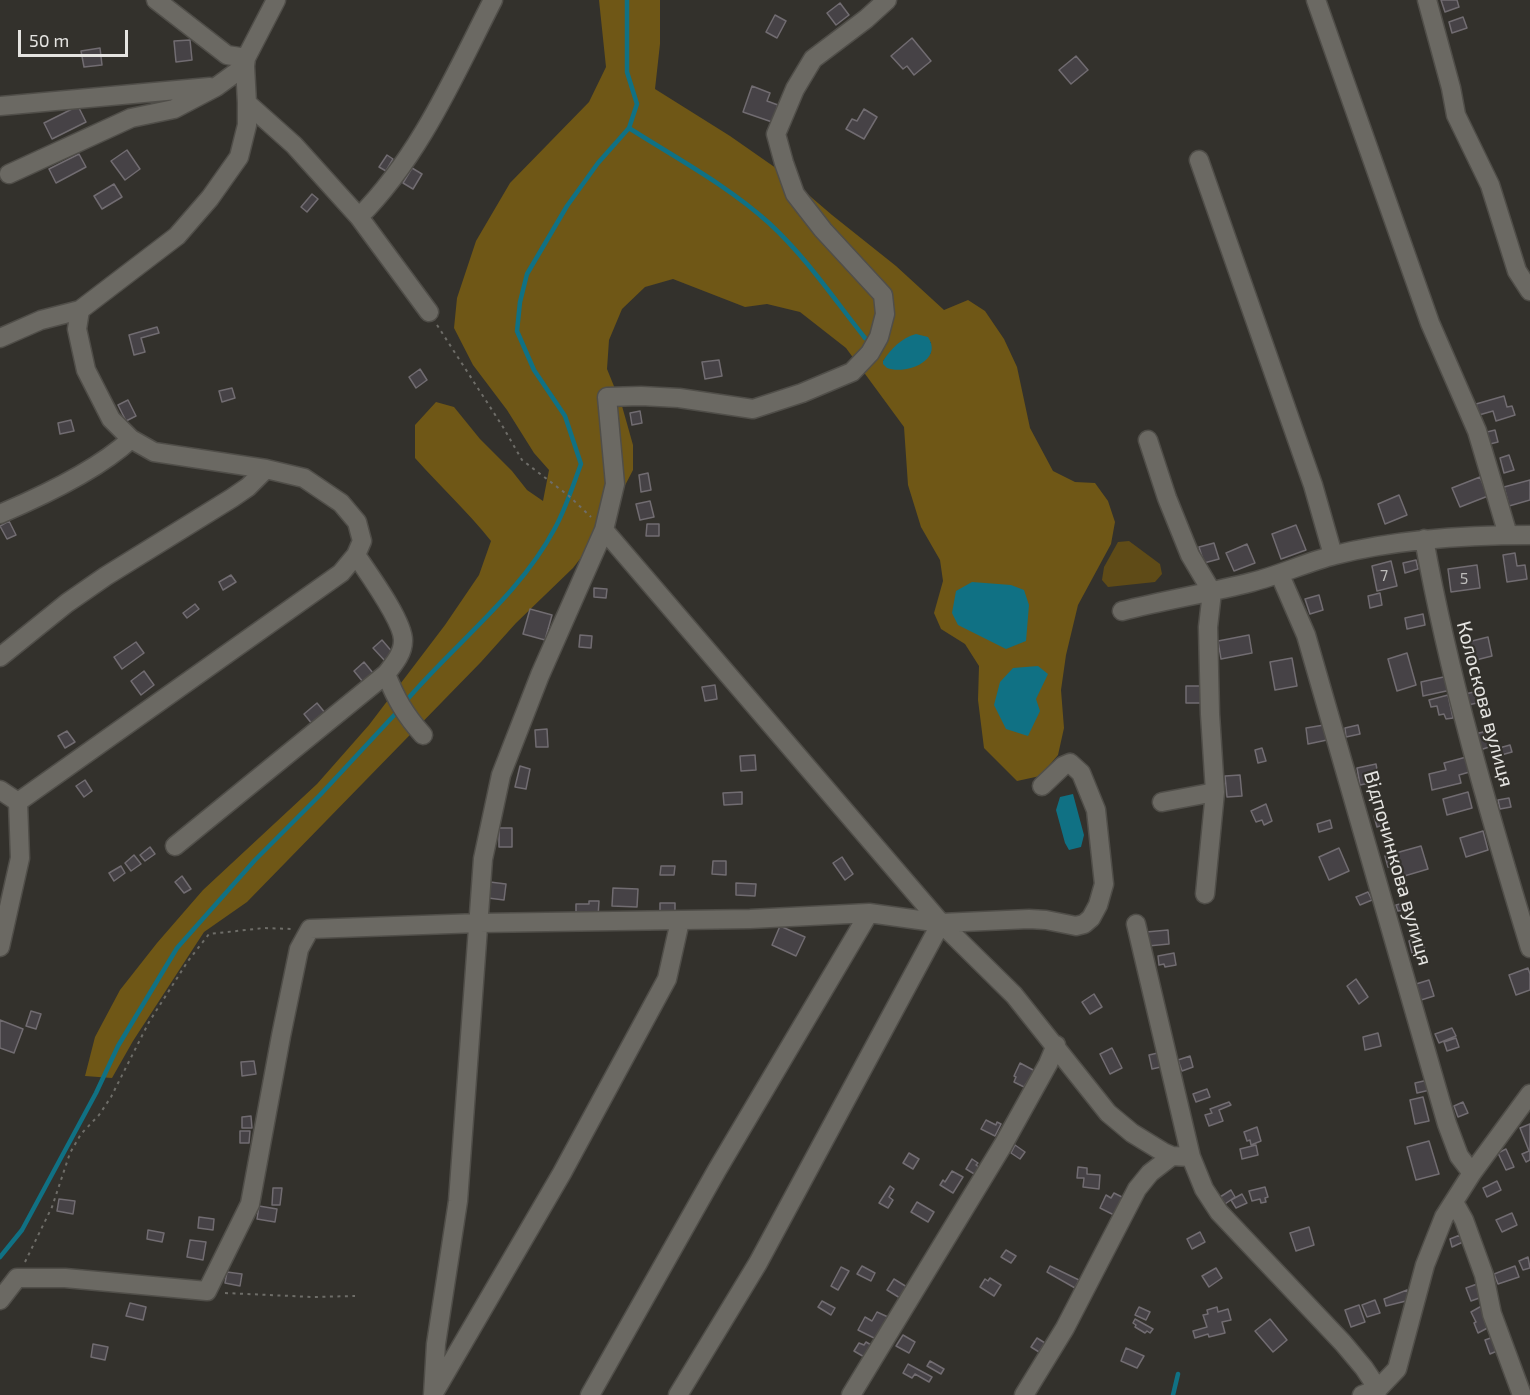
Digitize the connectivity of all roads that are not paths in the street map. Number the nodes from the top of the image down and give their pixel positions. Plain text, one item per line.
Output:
1 (156, 0) edge
2 (276, 0) edge
3 (493, 0) edge
4 (887, 0) edge
5 (1316, 0) edge
6 (1427, 0) edge
7 (245, 62) junction
8 (216, 87) junction
9 (247, 103) junction
10 (0, 106) edge
11 (1199, 160) dead end
12 (9, 174) dead end
13 (359, 217) junction
14 (1530, 291) edge
15 (80, 310) junction
16 (429, 312) road end
17 (0, 338) edge
18 (131, 439) junction
19 (1148, 440) dead end
20 (266, 469) junction
21 (0, 514) edge
22 (604, 530) junction
23 (1508, 535) junction
24 (1530, 535) edge
25 (1424, 539) junction
26 (356, 555) junction
27 (1334, 555) junction
28 (1280, 574) junction
29 (1212, 592) junction
30 (1122, 611) dead end
31 (0, 657) edge
32 (386, 674) junction
33 (423, 735) dead end
34 (1042, 786) dead end
35 (0, 790) edge
36 (1215, 792) junction
37 (18, 802) junction
38 (1162, 802) dead end
39 (175, 846) dead end
40 (1205, 894) dead end
41 (869, 913) junction
42 (680, 921) junction
43 (479, 923) junction
44 (941, 923) junction
45 (1136, 924) dead end
46 (0, 947) edge
47 (1530, 948) edge
48 (1056, 1045) junction
49 (1530, 1095) edge
50 (1172, 1156) junction
51 (1191, 1157) junction
52 (1472, 1173) junction
53 (1454, 1202) junction
54 (0, 1300) edge
55 (1372, 1393) edge
56 (433, 1395) edge
57 (590, 1395) edge
58 (678, 1395) edge
59 (851, 1395) edge
60 (1024, 1395) edge
61 (1522, 1395) edge

1 - 7 street
2 - 7 street
3 - 13 street
4 - 22 street
5 - 23 street
6 - 14 street
7 - 8 street
7 - 9 street
8 - 10 street
8 - 12 street
9 - 13 street
9 - 15 street
11 - 27 street
13 - 16 street
15 - 17 street
15 - 18 street
18 - 20 street
18 - 21 street
19 - 29 street
20 - 26 street
20 - 31 street
22 - 43 street
22 - 44 street
23 - 24 street
23 - 25 street
25 - 27 street
25 - 47 street, Колоскова вулиця
26 - 32 street
26 - 37 street
27 - 28 street
28 - 29 street
28 - 52 street, Відпочинкова вулиця
29 - 30 street
29 - 36 street
32 - 33 street
32 - 39 street
34 - 44 street
35 - 37 street
36 - 38 street
36 - 40 street
37 - 46 street
41 - 42 street
41 - 44 street
41 - 57 street
42 - 43 street
42 - 56 street
43 - 54 street
43 - 56 street
44 - 48 street
44 - 58 street
45 - 51 street
48 - 50 street
48 - 59 street
49 - 52 street
50 - 51 street
50 - 60 street
51 - 55 street
52 - 53 street
53 - 55 street
53 - 61 street

